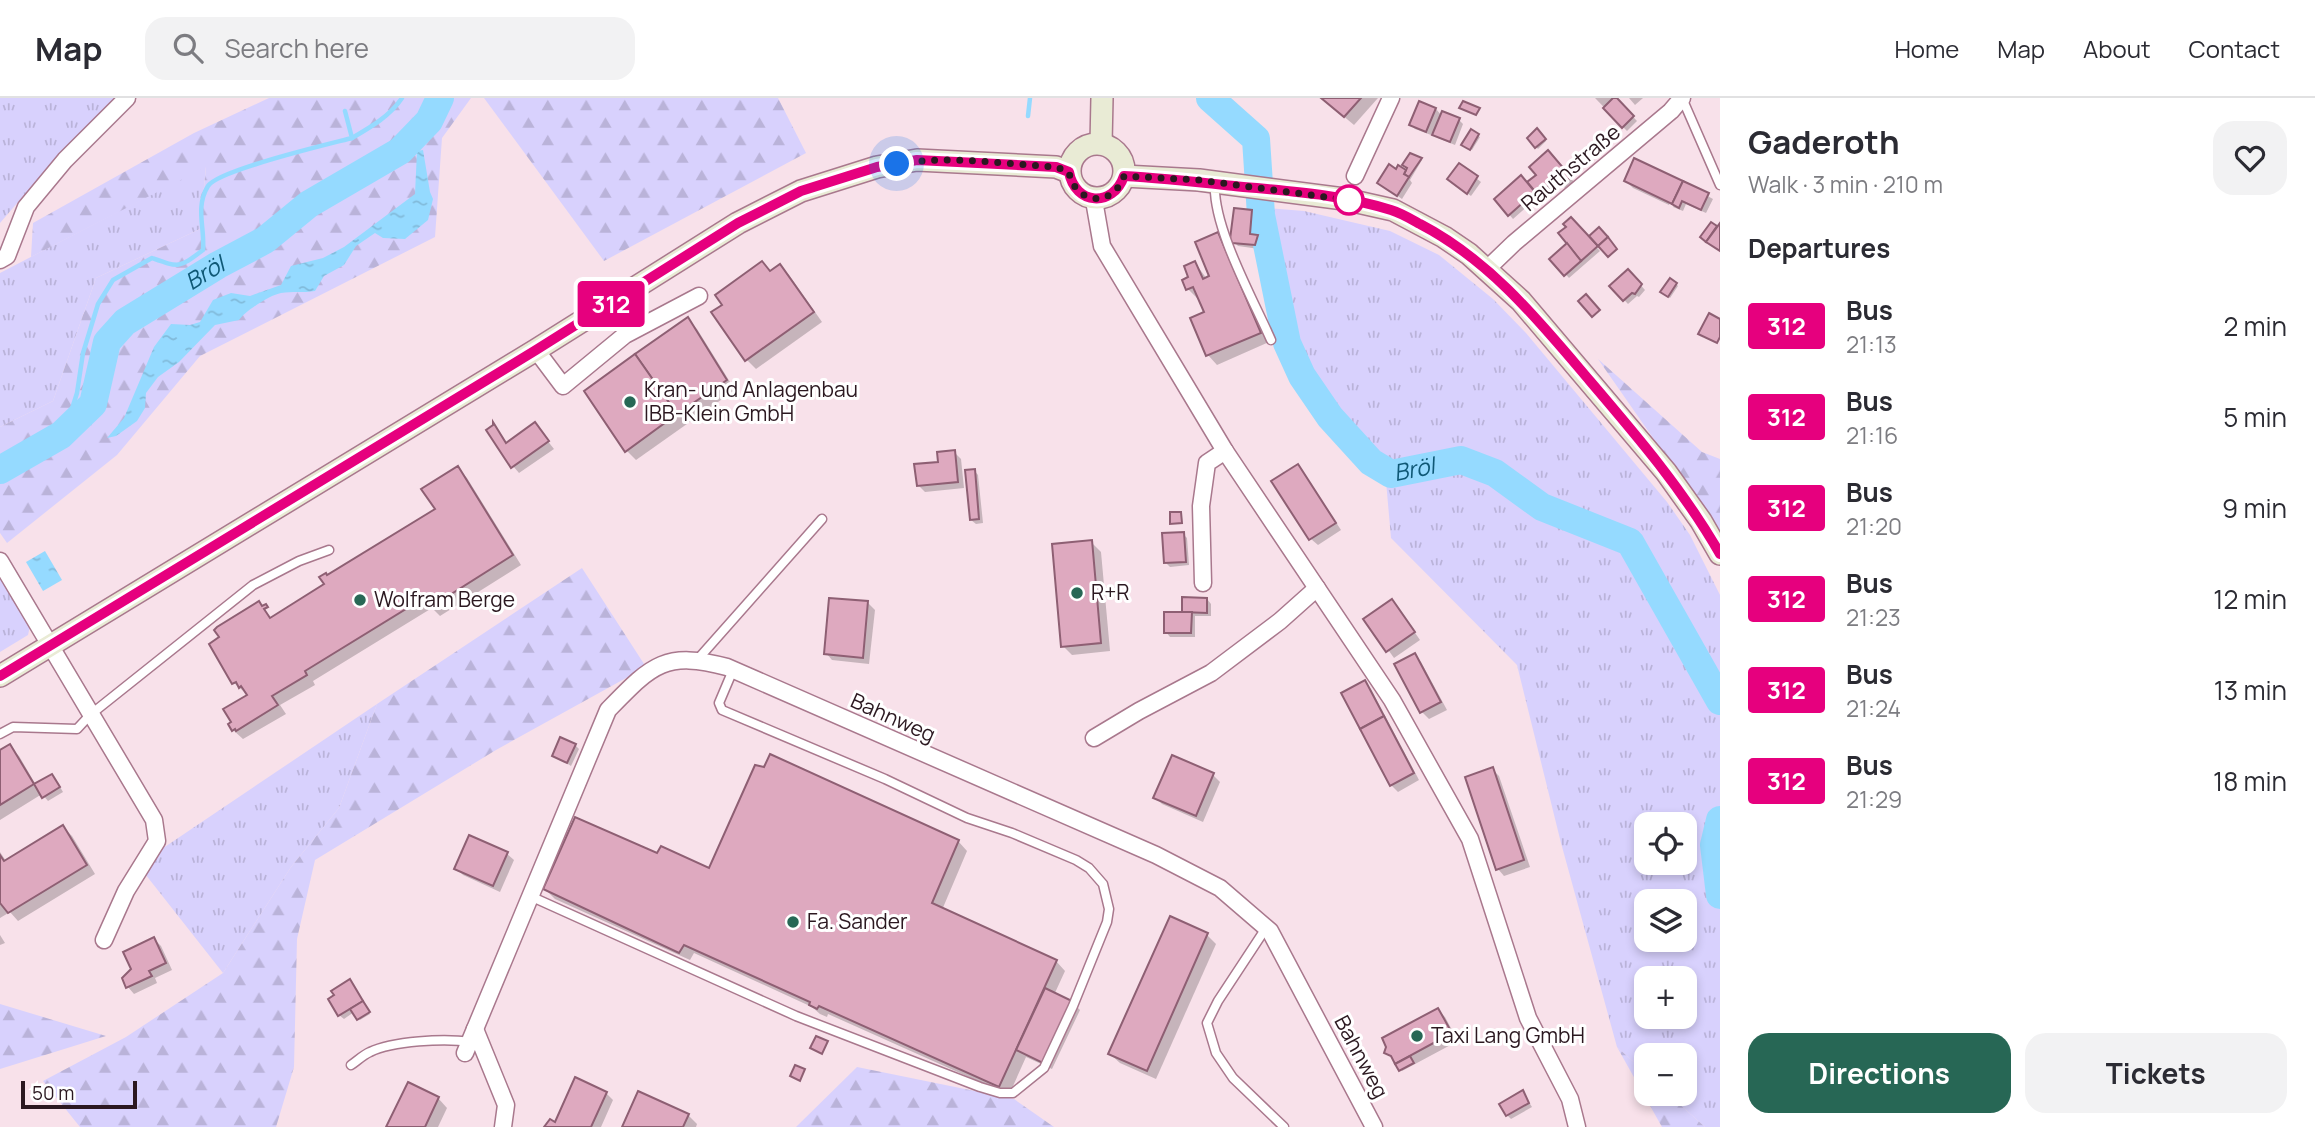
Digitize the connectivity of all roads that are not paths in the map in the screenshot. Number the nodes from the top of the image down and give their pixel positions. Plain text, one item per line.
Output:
1 (127, 98) edge
2 (1102, 98) edge
3 (1391, 98) edge
4 (1682, 98) edge
5 (1101, 144) junction
6 (1069, 172) junction
7 (1124, 176) junction
8 (1355, 176) dead end
9 (1224, 184) junction
10 (1720, 185) edge
11 (1096, 198) junction
12 (0, 260) edge
13 (1487, 269) junction
14 (699, 296) dead end
15 (1271, 340) dead end
16 (536, 350) junction
17 (1224, 451) junction
18 (822, 519) dead end
19 (329, 550) dead end
20 (1720, 554) edge
21 (0, 561) edge
22 (1203, 583) dead end
23 (1317, 588) junction
24 (50, 645) junction
25 (698, 659) junction
26 (733, 670) junction
27 (0, 676) edge
28 (90, 715) junction
29 (0, 734) edge
30 (1094, 738) dead end
31 (530, 896) junction
32 (1266, 928) junction
33 (104, 940) dead end
34 (470, 1041) junction
35 (351, 1065) dead end
36 (503, 1127) edge
37 (1284, 1127) edge
38 (1374, 1127) edge
39 (1577, 1127) edge

1 - 12 street
2 - 5 main road
3 - 8 street
4 - 10 lane
4 - 13 street, Rauthstraße
5 - 6 main road
5 - 7 main road
6 - 11 main road
6 - 16 main road
7 - 9 main road
7 - 11 main road
9 - 13 main road
9 - 15 lane
11 - 17 street
13 - 20 main road
14 - 16 street
16 - 24 main road
17 - 22 street
17 - 23 street
18 - 25 lane
19 - 28 lane
21 - 24 street
23 - 30 street
23 - 39 street
24 - 27 main road
24 - 28 street
25 - 26 street, Bahnweg
25 - 31 street, Bahnweg
26 - 31 lane
26 - 32 street, Bahnweg
28 - 29 lane
28 - 33 street
31 - 34 street, Bahnweg
32 - 37 lane
32 - 38 street, Bahnweg
34 - 35 lane
34 - 36 street

